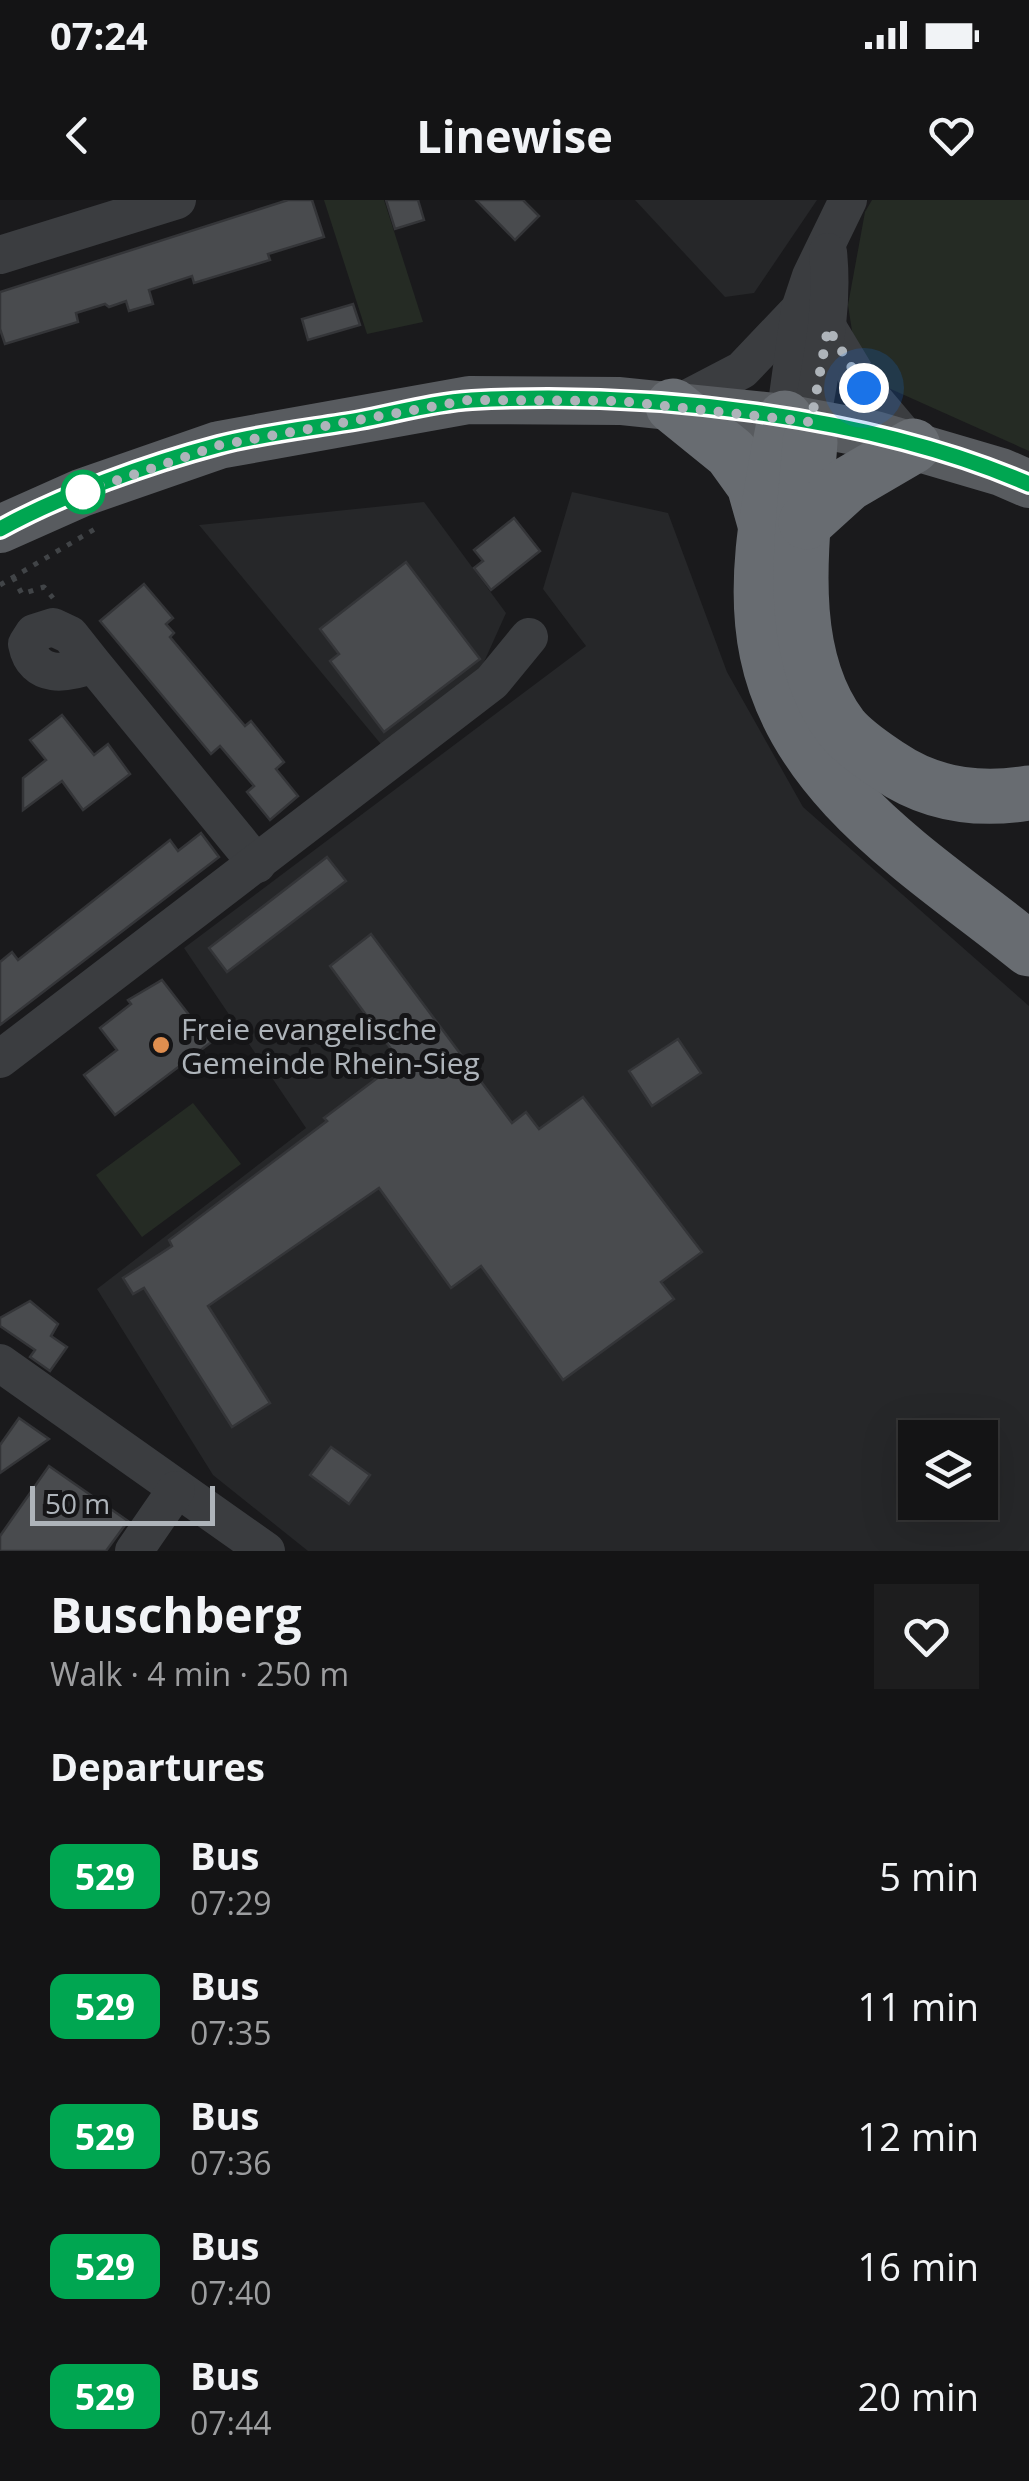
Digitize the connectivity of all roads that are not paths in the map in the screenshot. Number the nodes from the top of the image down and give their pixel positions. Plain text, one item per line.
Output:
1 (177, 200) edge
2 (848, 200) edge
3 (0, 255) edge
4 (814, 319) junction
5 (672, 406) junction
6 (798, 420) junction
7 (913, 446) junction
8 (1029, 484) edge
9 (786, 523) junction
10 (4, 525) edge
11 (529, 637) dead end
12 (94, 664) dead end
13 (1029, 794) edge
14 (257, 864) junction
15 (1029, 949) edge
16 (0, 1059) edge
17 (0, 1363) edge
18 (176, 1490) junction
19 (134, 1551) edge
20 (266, 1551) edge

1 - 3 street
2 - 4 street
4 - 5 street
4 - 6 street
4 - 7 street
5 - 6 main road
5 - 9 highway
5 - 10 main road
6 - 7 main road
6 - 9 highway
7 - 8 main road
7 - 9 highway
9 - 13 highway
9 - 15 highway
11 - 14 street
12 - 14 street
14 - 16 street
17 - 18 street
18 - 19 street
18 - 20 street

